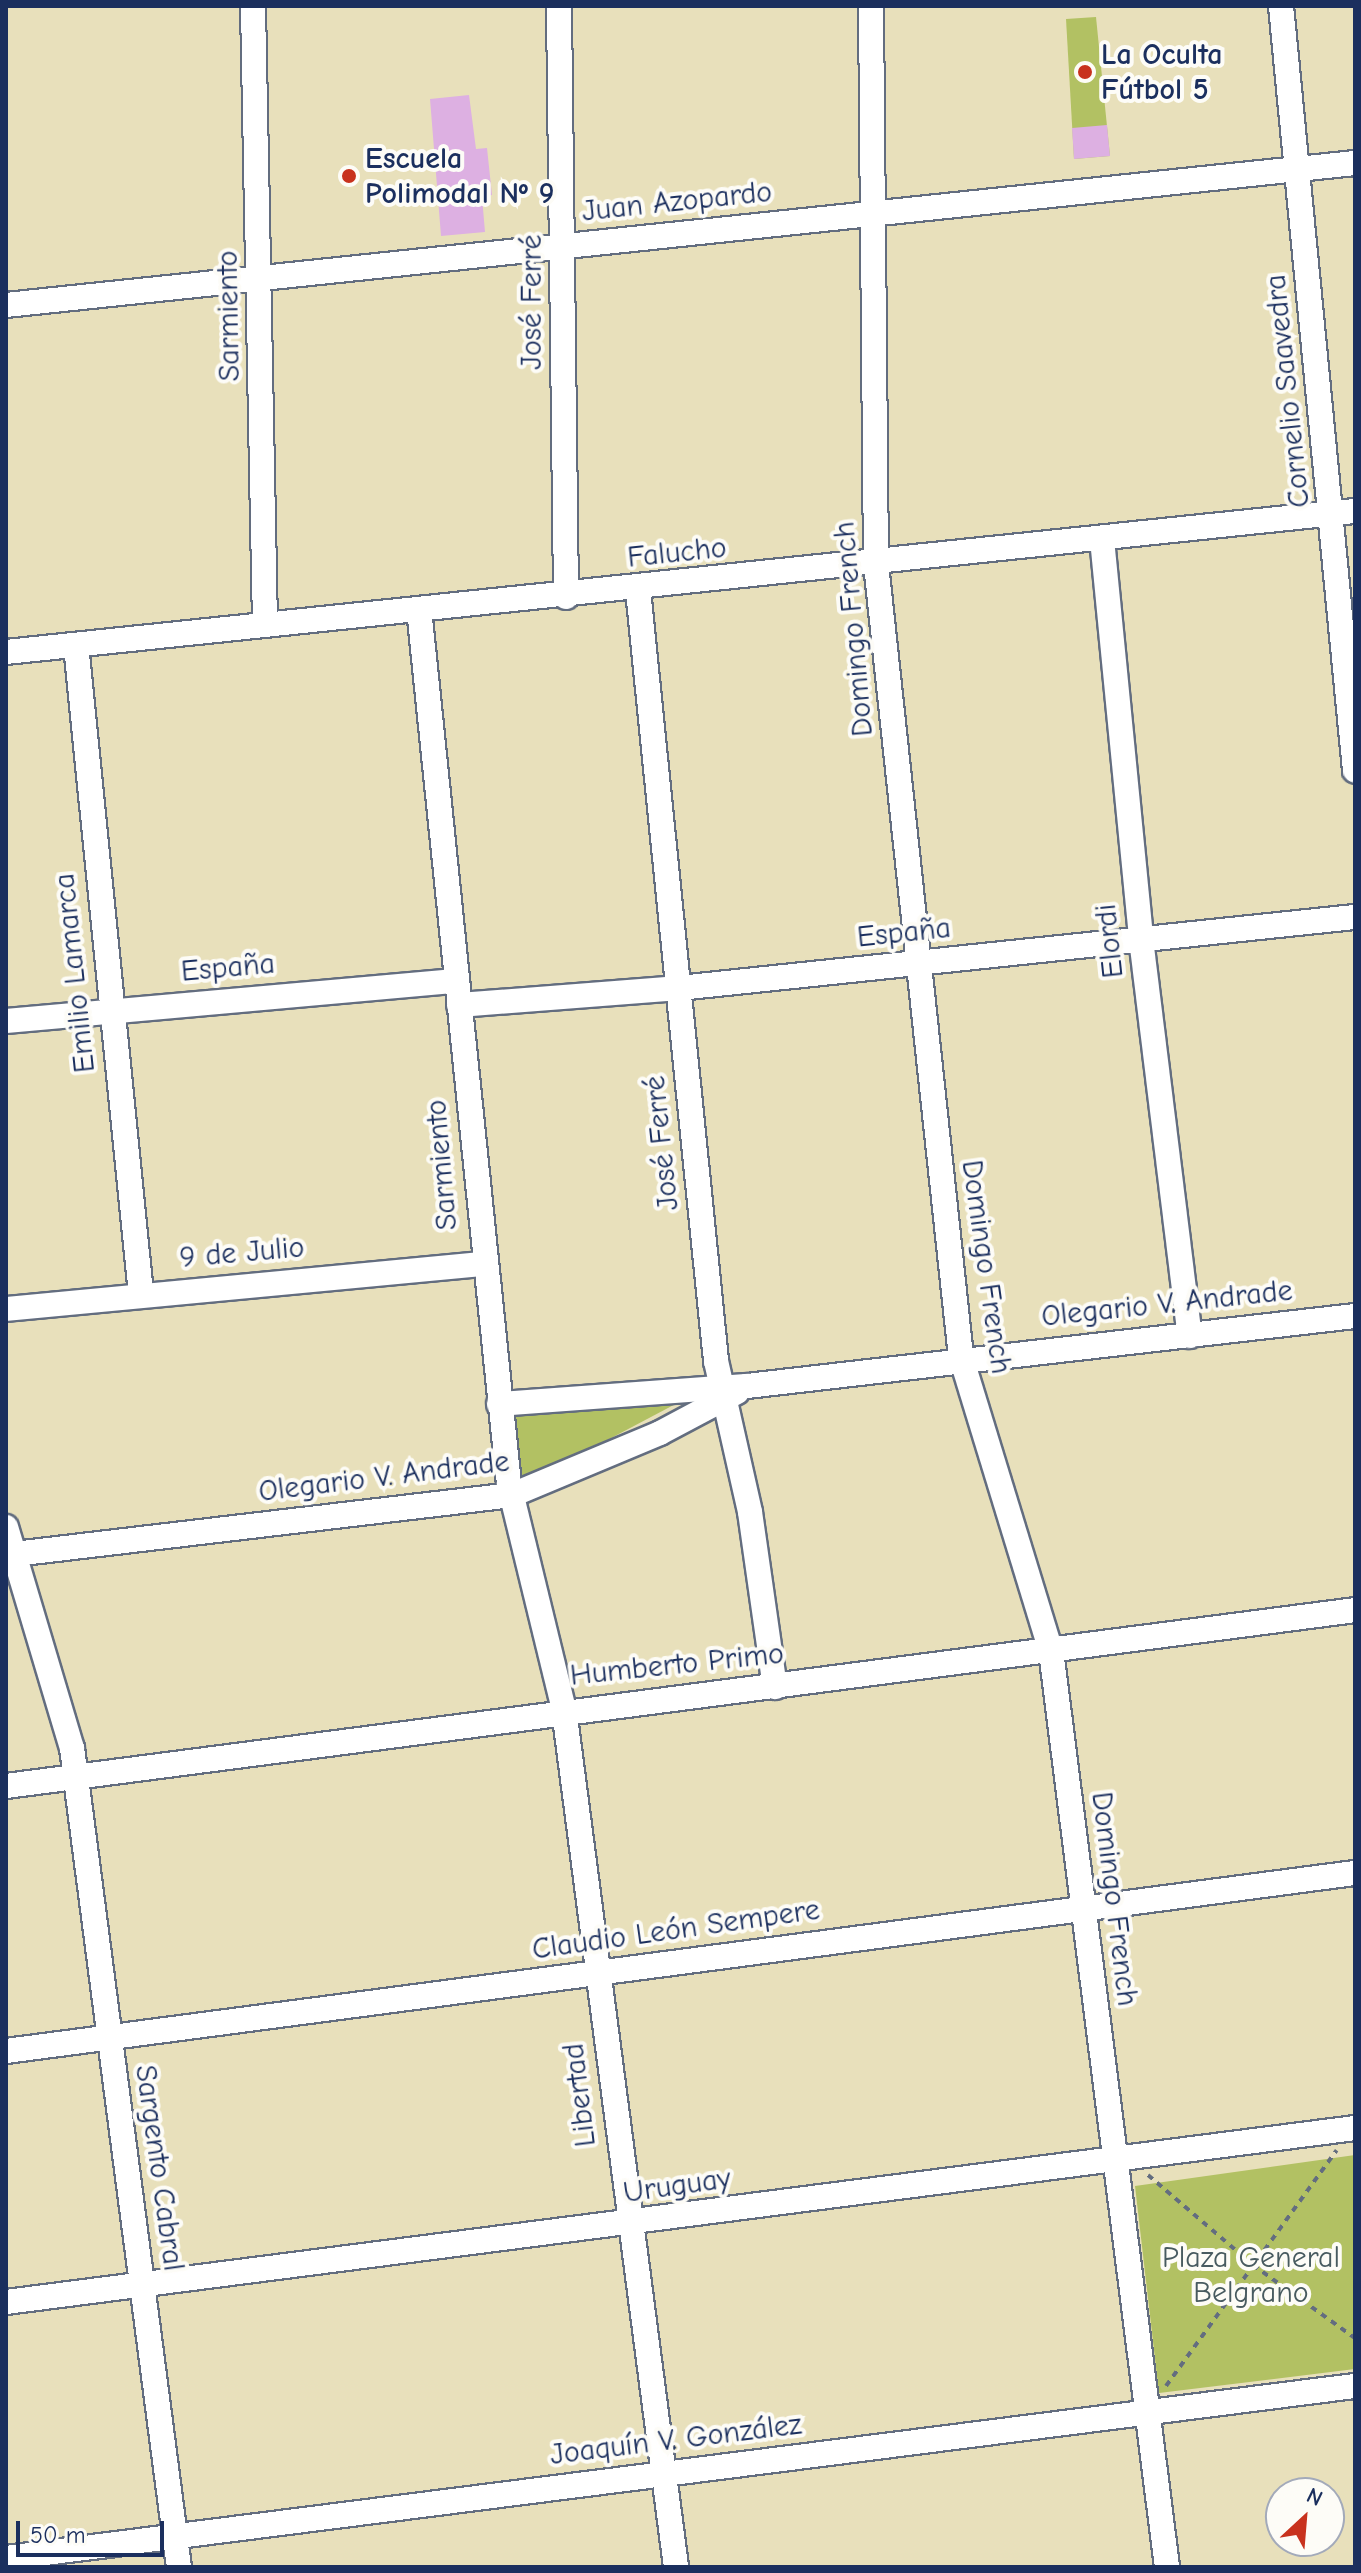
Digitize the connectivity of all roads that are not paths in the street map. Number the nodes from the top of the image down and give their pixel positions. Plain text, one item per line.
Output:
1 (253, 6) edge
2 (559, 6) edge
3 (871, 6) edge
4 (1281, 6) edge
5 (1355, 163) edge
6 (1298, 169) junction
7 (875, 214) junction
8 (564, 246) junction
9 (261, 278) junction
10 (6, 305) edge
11 (1344, 512) edge
12 (1102, 539) junction
13 (876, 564) junction
14 (638, 590) junction
15 (566, 597) junction
16 (419, 609) junction
17 (265, 624) junction
18 (76, 645) junction
19 (6, 652) edge
20 (1355, 770) edge
21 (1355, 917) edge
22 (1141, 939) junction
23 (918, 963) junction
24 (455, 981) junction
25 (679, 988) junction
26 (459, 1005) junction
27 (111, 1011) junction
28 (6, 1021) edge
29 (483, 1264) junction
30 (141, 1294) junction
31 (6, 1309) edge
32 (1355, 1316) edge
33 (1190, 1336) junction
34 (961, 1357) junction
35 (722, 1393) junction
36 (499, 1404) junction
37 (512, 1495) junction
38 (6, 1527) edge
39 (10, 1555) edge
40 (1355, 1610) edge
41 (1051, 1651) junction
42 (775, 1687) junction
43 (564, 1710) junction
44 (76, 1777) junction
45 (6, 1786) edge
46 (1355, 1873) edge
47 (1082, 1908) junction
48 (598, 1973) junction
49 (109, 2037) junction
50 (6, 2051) edge
51 (1354, 2128) edge
52 (1121, 2159) junction
53 (628, 2225) junction
54 (143, 2285) junction
55 (6, 2302) edge
56 (1355, 2386) edge
57 (1146, 2414) junction
58 (665, 2473) junction
59 (176, 2538) junction
60 (6, 2558) edge
61 (179, 2567) edge
62 (676, 2567) edge
63 (1167, 2567) edge

1 - 9 street, Sarmiento
2 - 8 street, José Ferré
3 - 7 street, Domingo French
4 - 6 street, Cornelio Saavedra
5 - 6 street, Juan Azopardo
6 - 7 street, Juan Azopardo
6 - 11 street, Cornelio Saavedra
7 - 8 street, Juan Azopardo
7 - 13 street, Domingo French
8 - 9 street, Juan Azopardo
8 - 15 street, José Ferré
9 - 10 street, Juan Azopardo
9 - 17 street, Sarmiento
11 - 12 street, Falucho
11 - 20 street, Cornelio Saavedra
12 - 13 street, Falucho
12 - 22 street, Elordi
13 - 14 street, Falucho
13 - 23 street, Domingo French
14 - 15 street, Falucho
14 - 25 street, José Ferré
15 - 16 street, Falucho
16 - 17 street, Falucho
16 - 24 street, Sarmiento
17 - 18 street, Falucho
18 - 19 street, Falucho
18 - 27 street, Emilio Lamarca
21 - 22 street, España
22 - 23 street, España
22 - 33 street, Elordi
23 - 25 street, España
23 - 34 street, Domingo French
24 - 26 street, Sarmiento
24 - 27 street, España
25 - 26 street, España
25 - 35 street, José Ferré
26 - 29 street, Sarmiento
27 - 28 street, España
27 - 30 street, Emilio Lamarca
29 - 30 street, 9 de Julio
29 - 36 street, Sarmiento
30 - 31 street, 9 de Julio
32 - 33 street, Olegario V. Andrade
33 - 34 street, Olegario V. Andrade
34 - 35 street, Olegario V. Andrade
34 - 41 street, Domingo French
35 - 36 street, Olegario V. Andrade
35 - 37 street, Olegario V. Andrade
35 - 42 street, José Ferré
36 - 37 street, Sarmiento
37 - 39 street, Olegario V. Andrade
37 - 43 street, Sarmiento
38 - 39 street, Sargento Cabral
39 - 44 street, Sargento Cabral
40 - 41 street, Humberto Primo
41 - 42 street, Humberto Primo
41 - 47 street, Domingo French
42 - 43 street, Humberto Primo
43 - 44 street, Humberto Primo
43 - 48 street, Libertad
44 - 45 street, Humberto Primo
44 - 49 street, Sargento Cabral
46 - 47 street, Claudio León Sempere
47 - 48 street, Claudio León Sempere
47 - 52 street, Domingo French
48 - 49 street, Claudio León Sempere
48 - 53 street, Libertad
49 - 50 street, Claudio León Sempere
49 - 54 street, Sargento Cabral
51 - 52 street, Uruguay
52 - 53 street, Uruguay
52 - 57 street, Domingo French
53 - 54 street, Uruguay
53 - 58 street, Libertad
54 - 55 street, Uruguay
54 - 59 street, Sargento Cabral
56 - 57 street, Joaquín V. González
57 - 58 street, Joaquín V. González
57 - 63 street, Domingo French
58 - 59 street, Joaquín V. González
58 - 62 street, Libertad
59 - 60 street, Joaquín V. González
59 - 61 street, Sargento Cabral

